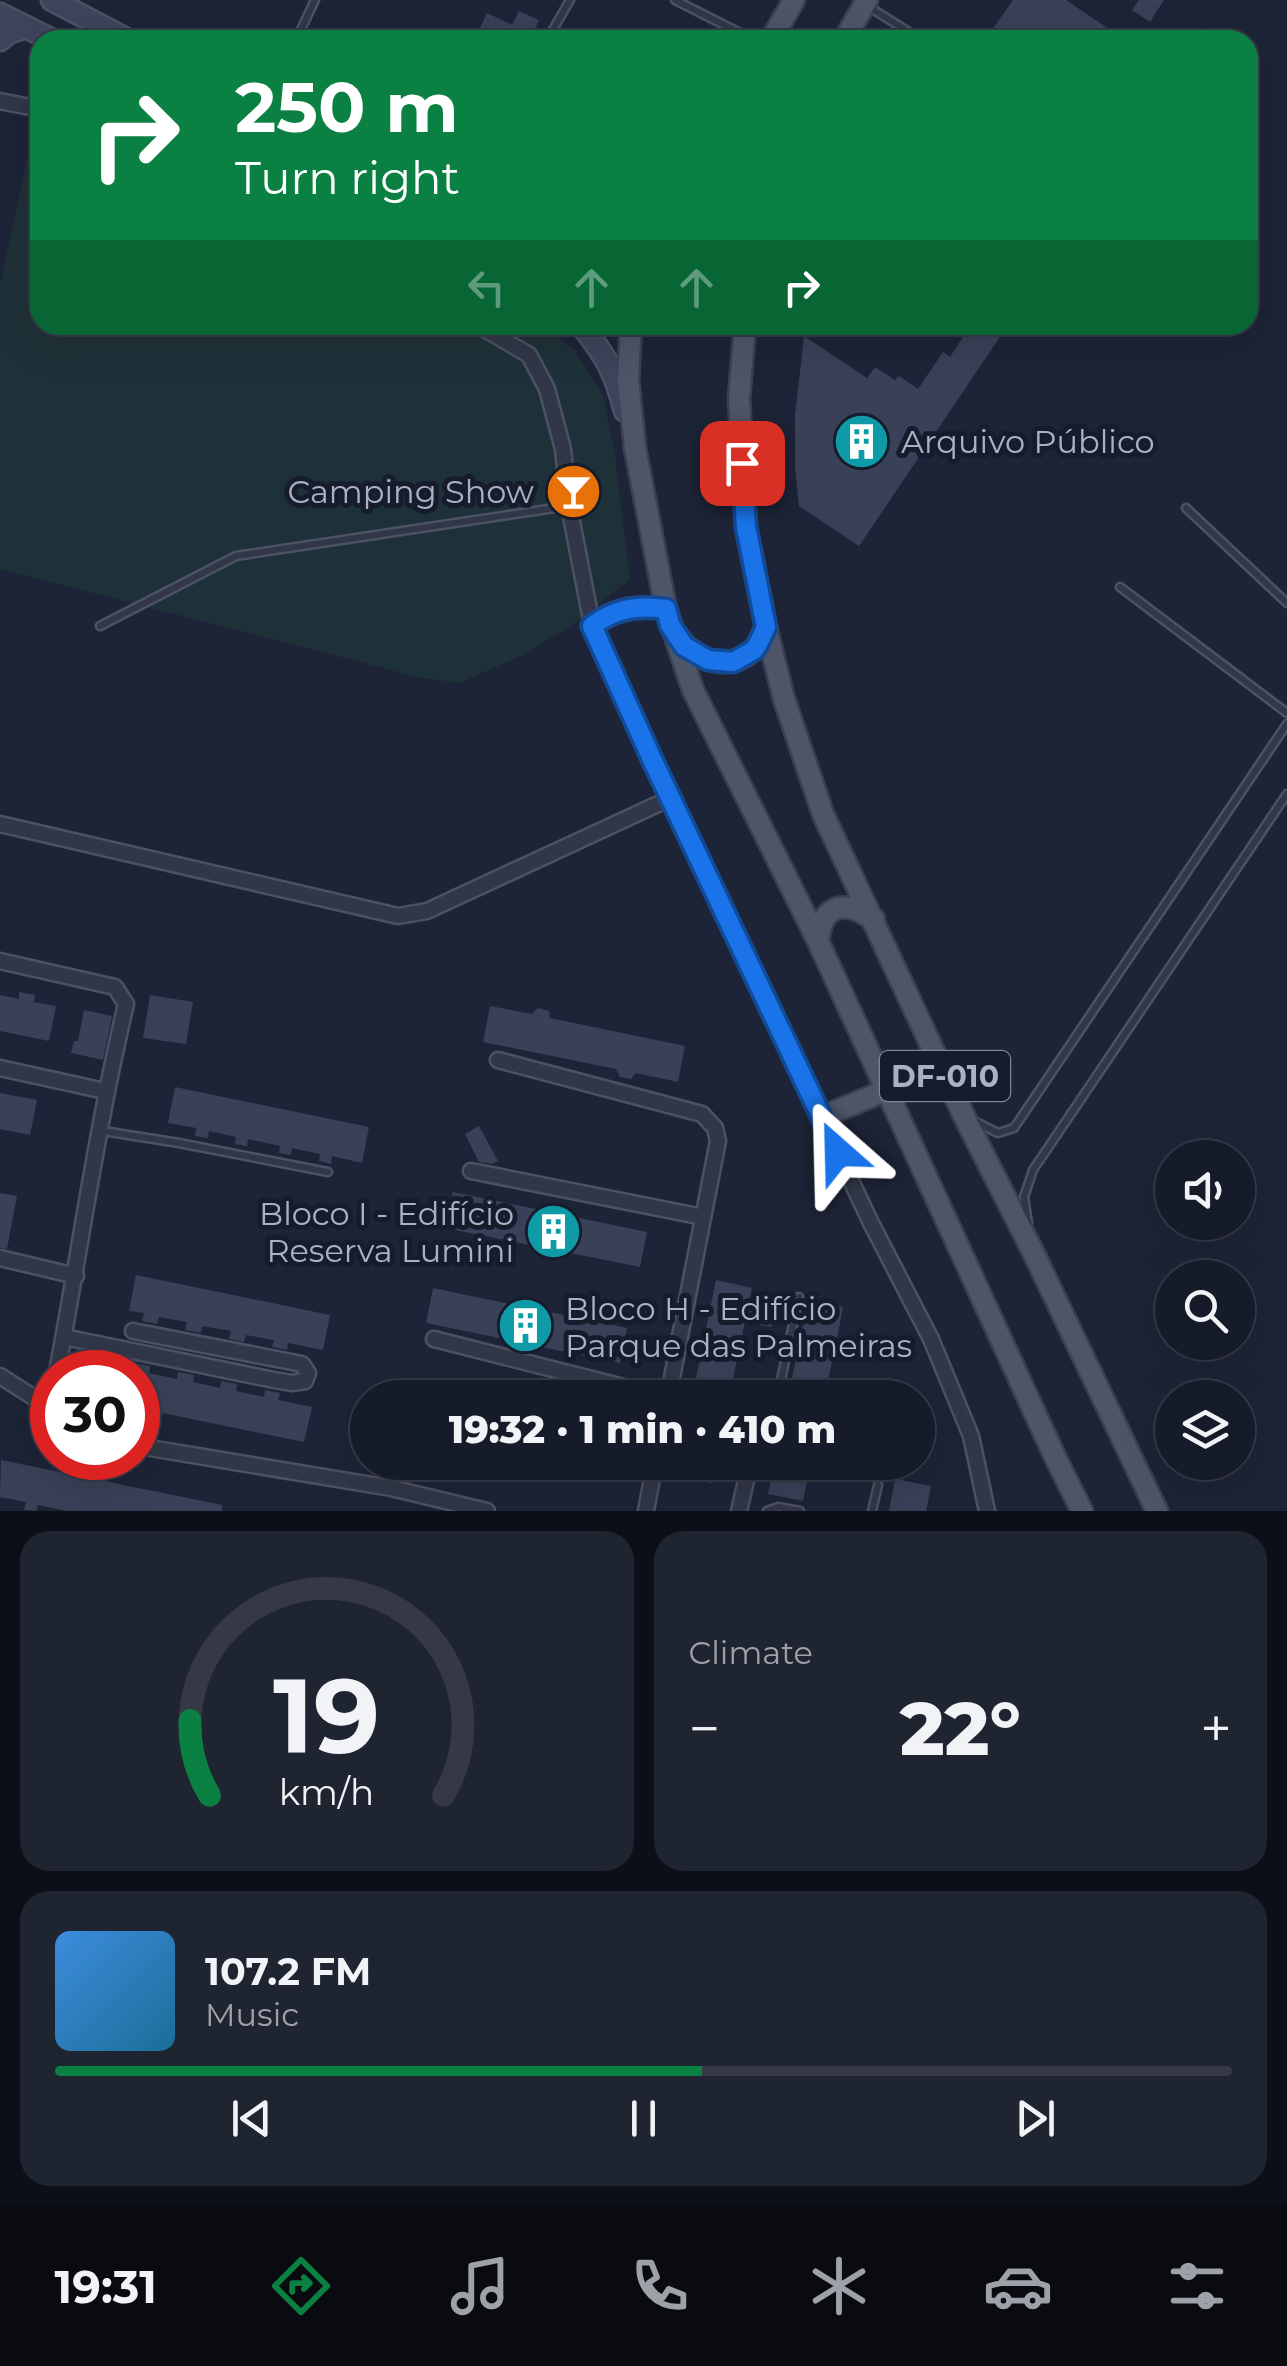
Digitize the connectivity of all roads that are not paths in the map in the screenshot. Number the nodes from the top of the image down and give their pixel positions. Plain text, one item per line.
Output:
1 (52, 0) edge
2 (315, 0) edge
3 (570, 0) edge
4 (675, 0) edge
5 (794, 0) edge
6 (866, 2) edge
7 (0, 14) edge
8 (26, 27) junction
9 (32, 30) edge
10 (109, 30) edge
11 (301, 30) edge
12 (553, 30) edge
13 (734, 30) edge
14 (777, 30) edge
15 (850, 30) edge
16 (906, 30) edge
17 (0, 40) edge
18 (0, 101) edge
19 (30, 107) edge
20 (495, 335) edge
21 (589, 335) edge
22 (630, 335) edge
23 (744, 335) edge
24 (635, 448) junction
25 (569, 506) junction
26 (1186, 508) dead end
27 (1120, 587) dead end
28 (1287, 602) edge
29 (668, 617) junction
30 (100, 626) dead end
31 (592, 626) junction
32 (766, 627) junction
33 (1287, 713) edge
34 (1287, 724) edge
35 (1287, 794) edge
36 (671, 798) junction
37 (0, 824) edge
38 (874, 920) junction
39 (818, 940) junction
40 (0, 961) edge
41 (498, 1060) dead end
42 (0, 1068) edge
43 (105, 1090) junction
44 (887, 1090) junction
45 (964, 1116) junction
46 (822, 1117) junction
47 (99, 1130) junction
48 (471, 1171) dead end
49 (328, 1172) dead end
50 (703, 1216) junction
51 (1034, 1254) junction
52 (0, 1258) edge
53 (76, 1276) junction
54 (799, 1297) dead end
55 (133, 1330) dead end
56 (64, 1337) junction
57 (434, 1339) dead end
58 (61, 1350) edge
59 (0, 1376) edge
60 (603, 1380) edge
61 (671, 1380) edge
62 (781, 1380) edge
63 (30, 1393) edge
64 (160, 1450) edge
65 (1056, 1458) junction
66 (652, 1480) edge
67 (746, 1480) edge
68 (878, 1485) dead end
69 (486, 1511) edge
70 (646, 1511) edge
71 (738, 1511) edge
72 (768, 1511) edge
73 (800, 1511) edge
74 (872, 1511) edge
75 (987, 1511) edge
76 (1073, 1511) edge
77 (1082, 1511) edge
78 (1157, 1511) edge

1 - 10 main road
2 - 11 lane
3 - 12 lane
4 - 13 lane
5 - 14 main road
6 - 15 main road
6 - 16 lane
7 - 8 main road
8 - 9 main road
8 - 17 main road
18 - 19 street
20 - 25 street
21 - 24 main road
22 - 24 main road, DF-010
23 - 32 main road, DF-010
24 - 29 main road, DF-010
25 - 30 lane
25 - 31 street
26 - 28 lane
27 - 33 lane
29 - 31 main road
29 - 32 main road
29 - 39 main road, DF-010
31 - 36 street
32 - 38 main road, DF-010
34 - 45 lane
35 - 51 lane
36 - 37 street
36 - 46 street
38 - 39 main road
38 - 45 main road, DF-010
39 - 44 main road, DF-010
40 - 43 street
41 - 50 street
42 - 43 street
43 - 47 street
44 - 46 main road
44 - 65 main road, DF-010
45 - 51 main road, DF-010
46 - 75 street
47 - 49 lane
47 - 53 street
48 - 50 street
50 - 61 street
51 - 78 main road, DF-010
52 - 53 street
53 - 56 street
54 - 62 lane
55 - 56 street
56 - 58 street
57 - 60 street
59 - 63 street
64 - 69 street
65 - 76 main road
65 - 77 main road, DF-010
66 - 70 street
67 - 71 street
68 - 74 lane
72 - 73 lane

